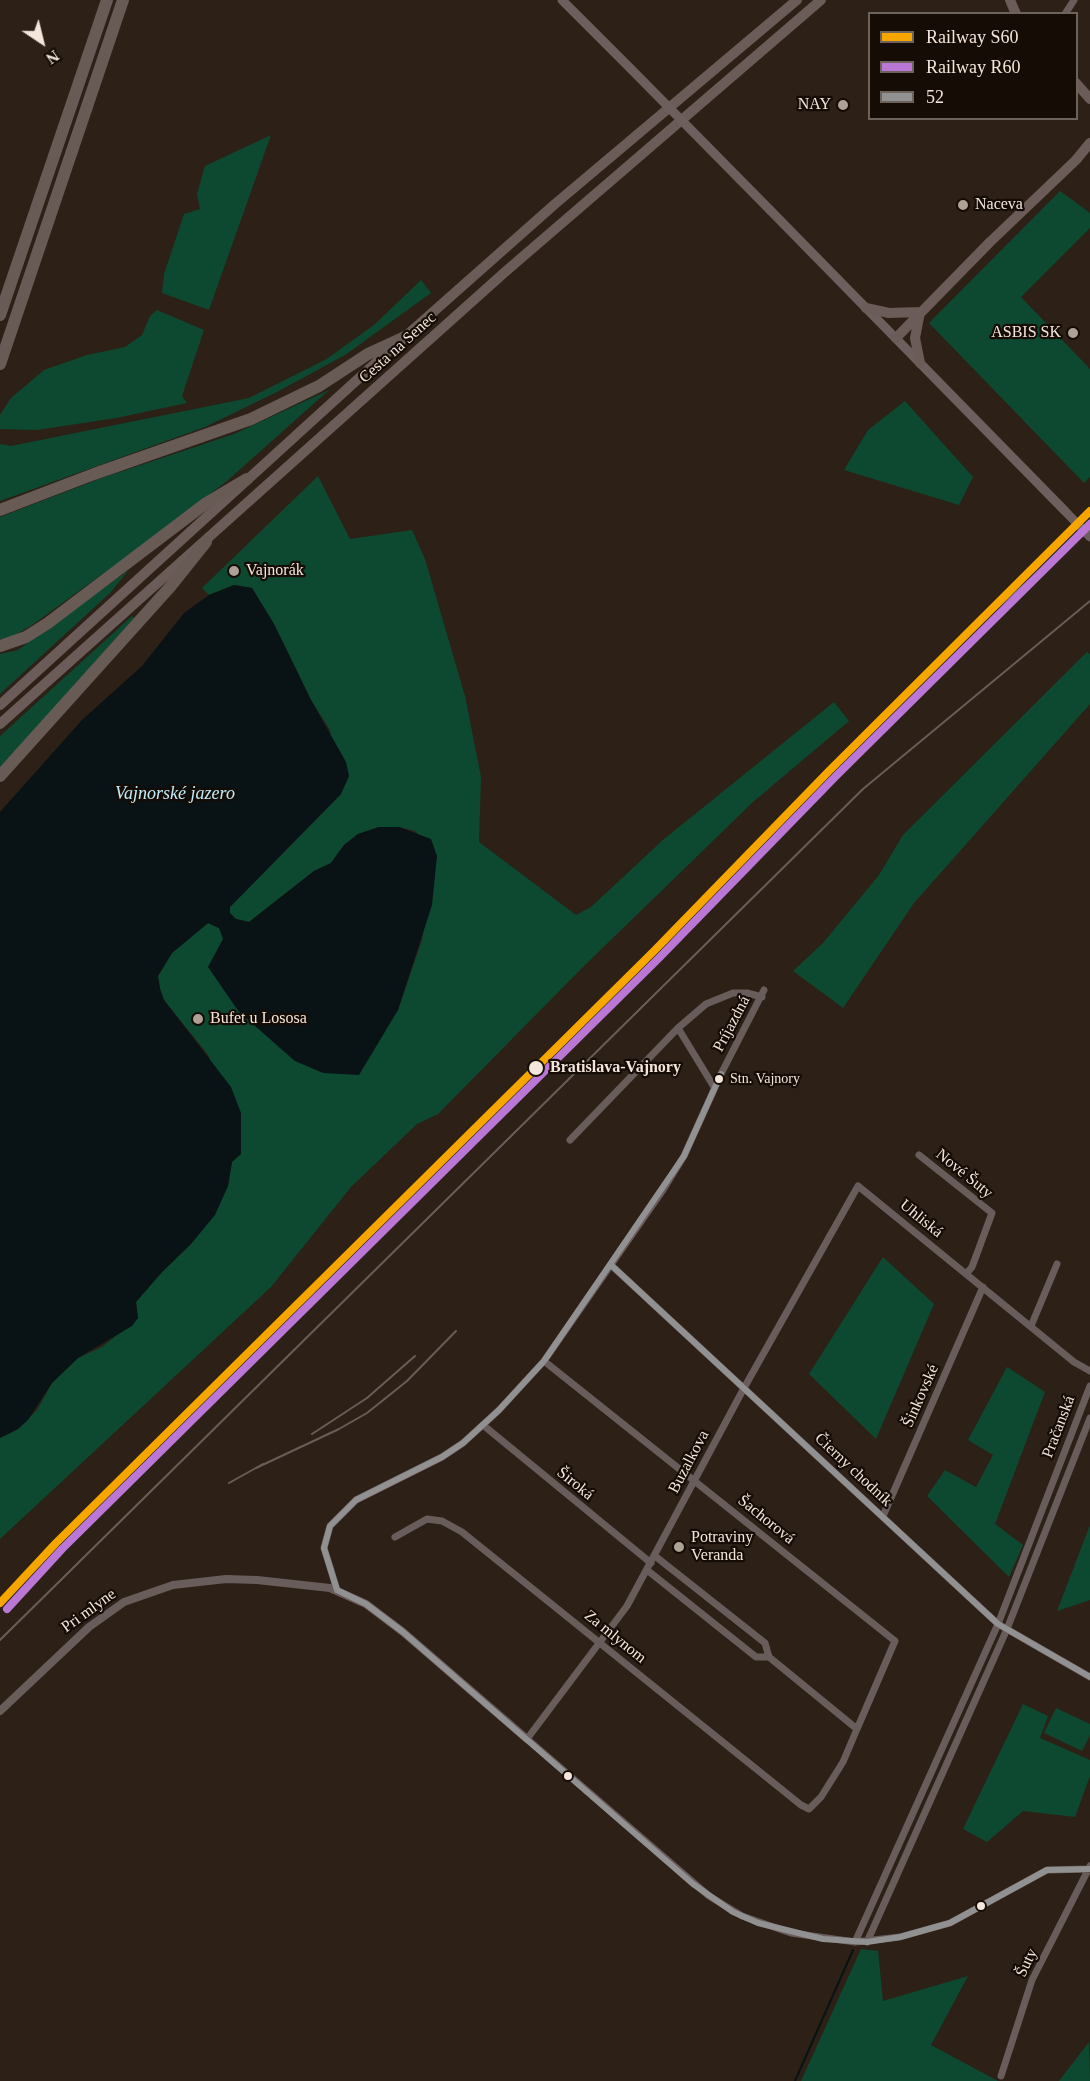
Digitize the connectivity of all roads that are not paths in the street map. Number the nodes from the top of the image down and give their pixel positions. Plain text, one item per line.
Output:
1 (107, 0) edge
2 (123, 0) edge
3 (562, 0) edge
4 (797, 0) edge
5 (821, 0) edge
6 (1078, 84) edge
7 (1090, 99) edge
8 (1090, 143) edge
9 (866, 308) junction
10 (920, 312) junction
11 (0, 315) edge
12 (405, 337) junction
13 (896, 338) junction
14 (920, 363) junction
15 (0, 364) edge
16 (247, 479) junction
17 (0, 510) edge
18 (1090, 537) edge
19 (206, 542) junction
20 (0, 646) edge
21 (0, 705) edge
22 (0, 724) edge
23 (0, 776) edge
24 (678, 1028) junction
25 (714, 1087) junction
26 (570, 1140) dead end
27 (919, 1155) dead end
28 (858, 1185) joint
29 (1057, 1264) dead end
30 (611, 1265) junction
31 (967, 1273) junction
32 (983, 1287) junction
33 (1031, 1326) junction
34 (544, 1361) junction
35 (1090, 1371) edge
36 (1090, 1386) edge
37 (744, 1388) junction
38 (1090, 1418) edge
39 (483, 1425) junction
40 (695, 1480) junction
41 (883, 1516) junction
42 (395, 1537) dead end
43 (655, 1556) junction
44 (649, 1566) junction
45 (337, 1590) junction
46 (998, 1624) junction
47 (1007, 1629) junction
48 (601, 1643) junction
49 (769, 1657) junction
50 (1090, 1677) edge
51 (0, 1711) edge
52 (857, 1729) junction
53 (526, 1739) junction
54 (1090, 1868) edge
55 (855, 1942) junction
56 (867, 1942) junction
57 (1000, 2076) dead end

1 - 11 highway
2 - 15 highway
3 - 9 main road, bridge
4 - 12 main road, Cesta na Senec
5 - 19 main road, Cesta na Senec
6 - 7 main road
8 - 10 main road
9 - 10 main road
9 - 13 main road
10 - 13 main road
10 - 14 main road
12 - 16 main road, Cesta na Senec
12 - 17 highway
13 - 14 main road
14 - 18 main road, bridge
16 - 20 highway
16 - 21 main road, Cesta na Senec
19 - 22 main road, Cesta na Senec
19 - 23 highway
24 - 25 street
24 - 25 street, Príjazdná
24 - 26 street
25 - 30 street, Príjazdná
27 - 31 street, Nové Šuty
28 - 31 street, Uhliská
28 - 37 street, Buzalkova
29 - 33 street
30 - 34 street, Príjazdná
30 - 37 street, Čierny chodník
31 - 32 street, Uhliská
32 - 33 street, Uhliská
32 - 41 street, Šinkovské
33 - 35 street, Uhliská
34 - 39 street, Príjazdná
34 - 40 street, Šachorová
36 - 46 street, Pračanská
37 - 40 street, Buzalkova
37 - 41 street, Čierny chodník
38 - 47 street, Pračanská
39 - 44 street, Široká
39 - 45 street, Príjazdná
40 - 43 street, Buzalkova
40 - 52 street, Šachorová
41 - 46 street, Čierny chodník
42 - 48 street, Za mlynom
43 - 44 street, Buzalkova
43 - 49 street, Široká
44 - 48 street, Buzalkova
44 - 49 street, Široká
45 - 51 street, Pri mlyne
45 - 53 street, Pri mlyne
46 - 47 street, Čierny chodník
46 - 55 street, Pračanská
47 - 50 street, Čierny chodník
47 - 56 street, Pračanská
48 - 52 street, Za mlynom
48 - 53 street, Buzalkova
49 - 52 street, Široká
53 - 55 street, Pri mlyne
54 - 56 street, Pri mlyne
54 - 57 street, Šuty
55 - 56 street, Pri mlyne

